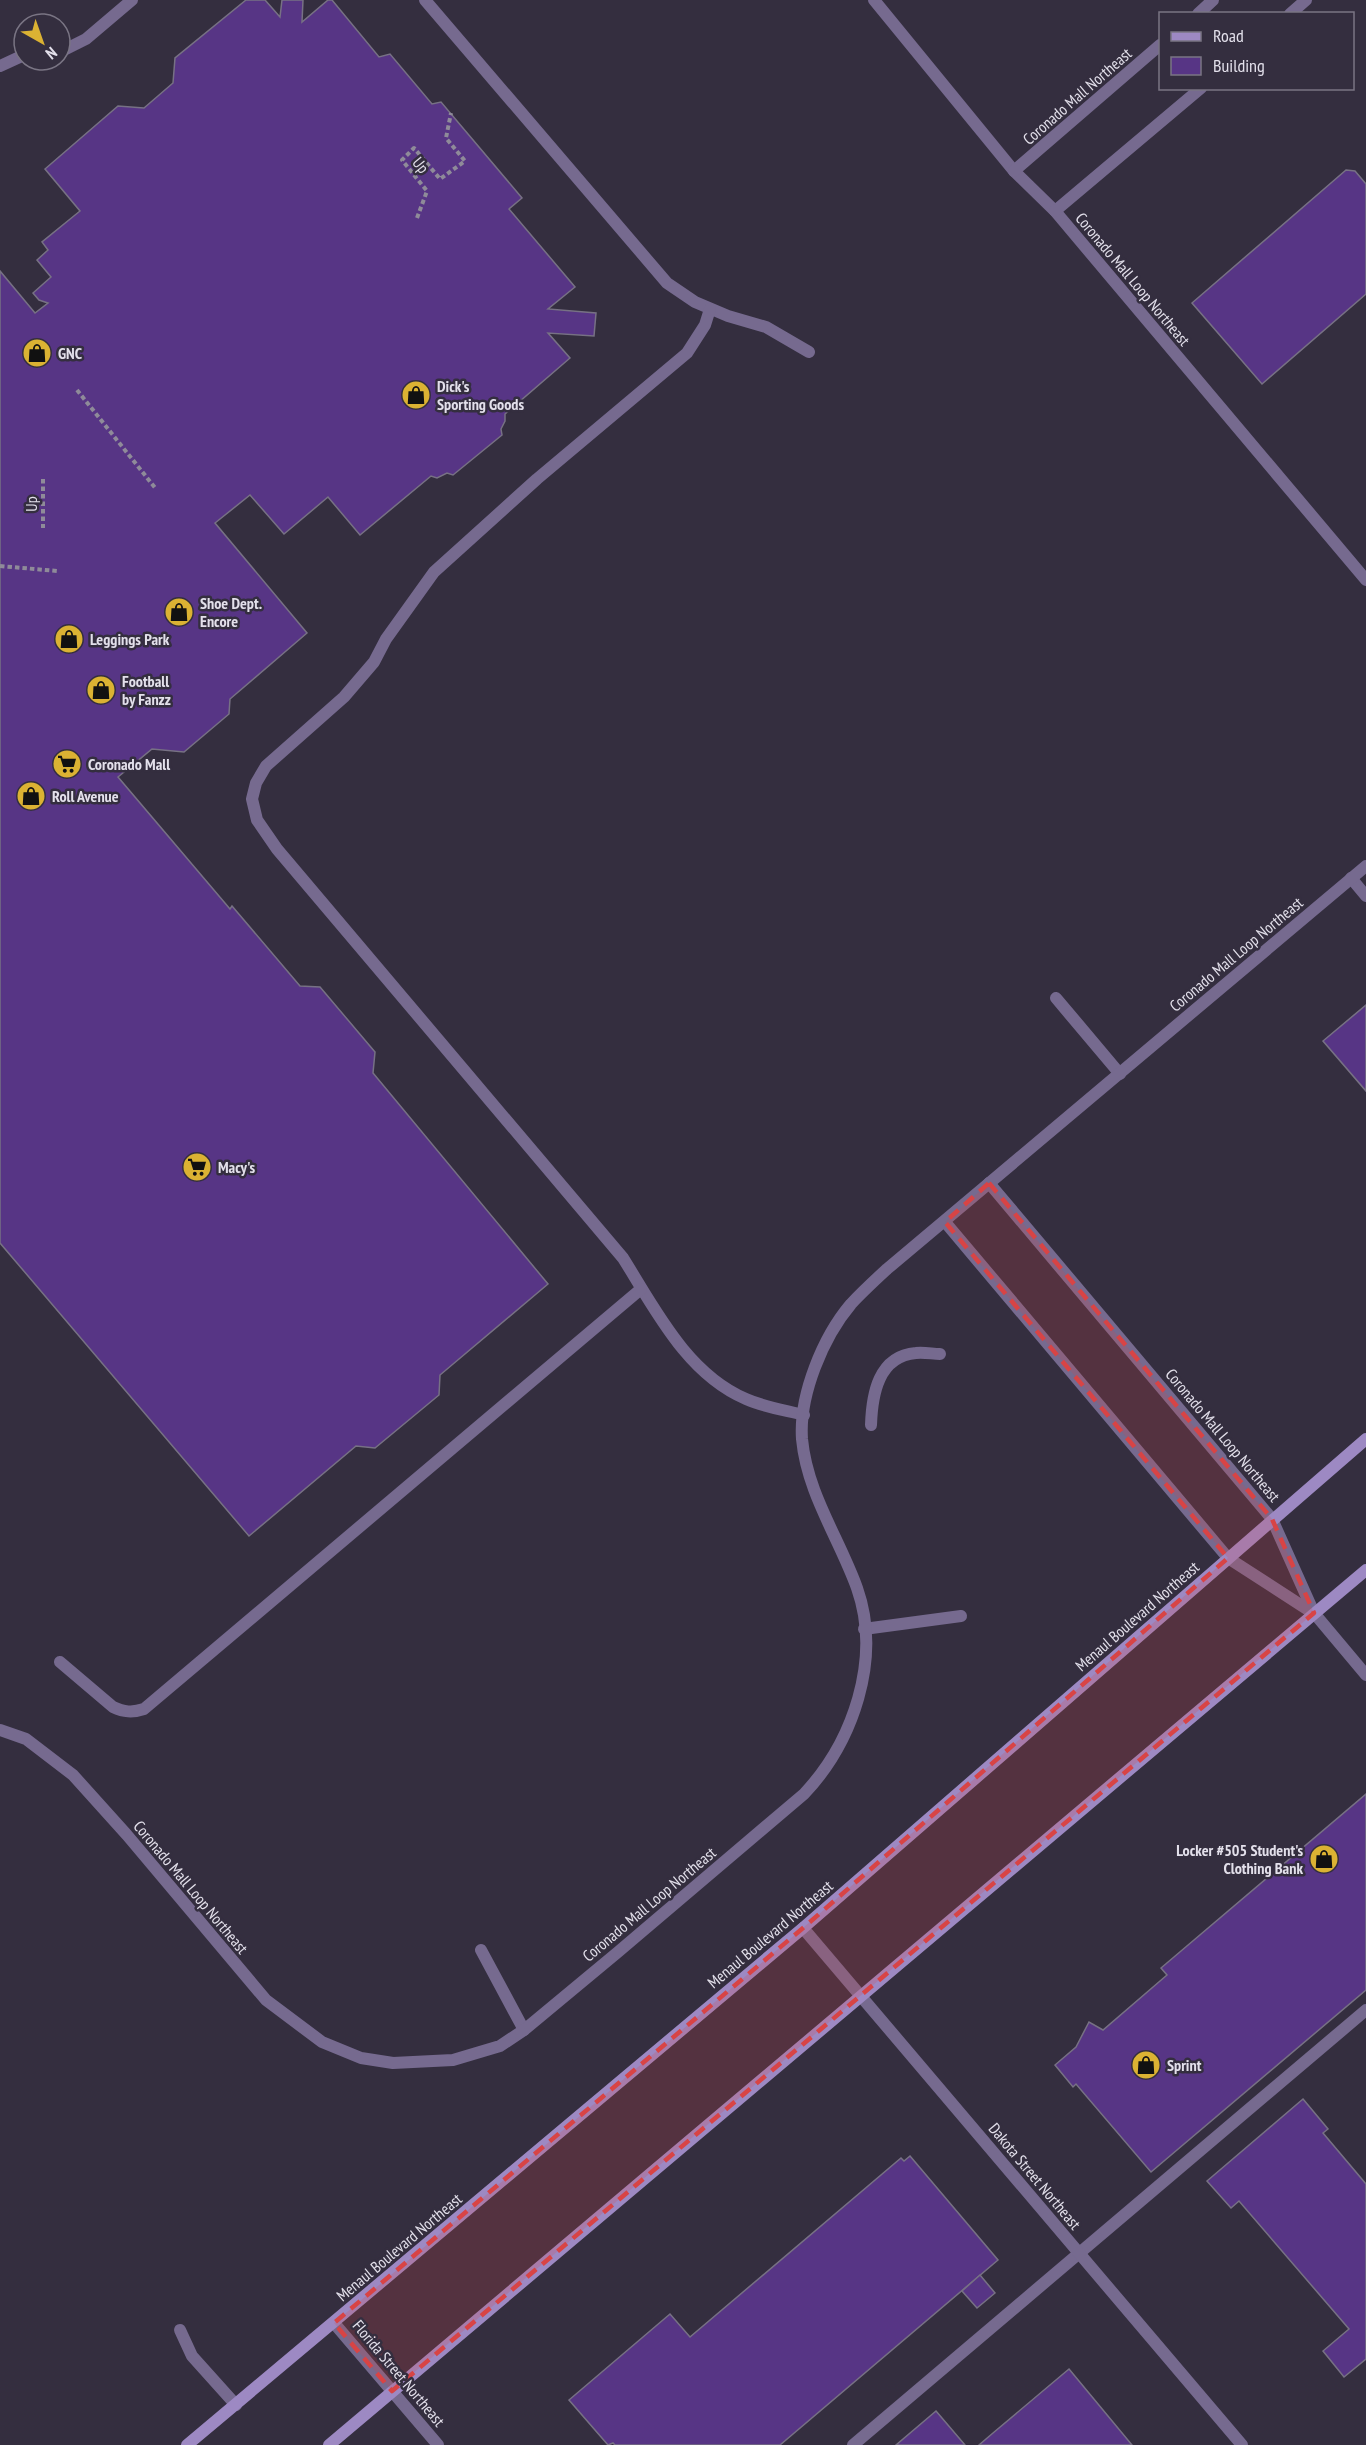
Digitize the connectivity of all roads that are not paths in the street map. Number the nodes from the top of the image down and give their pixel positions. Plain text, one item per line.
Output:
1 (132, 0) edge
2 (425, 0) edge
3 (874, 0) edge
4 (1214, 0) edge
5 (1306, 0) edge
6 (1200, 12) edge
7 (1292, 12) edge
8 (72, 46) edge
9 (1159, 47) edge
10 (1199, 90) edge
11 (1014, 171) junction
12 (1055, 211) junction
13 (710, 309) junction
14 (809, 352) dead end
15 (1366, 580) edge
16 (1366, 866) edge
17 (1351, 879) junction
18 (1366, 896) edge
19 (1056, 998) dead end
20 (1120, 1074) junction
21 (989, 1183) junction
22 (945, 1222) junction
23 (641, 1289) junction
24 (940, 1354) dead end
25 (804, 1414) junction
26 (871, 1425) dead end
27 (1366, 1439) edge
28 (1272, 1519) junction
29 (1228, 1558) junction
30 (1366, 1570) edge
31 (1314, 1613) junction
32 (961, 1616) dead end
33 (864, 1629) junction
34 (60, 1662) dead end
35 (1366, 1675) edge
36 (0, 1730) edge
37 (803, 1928) junction
38 (481, 1950) dead end
39 (861, 1996) junction
40 (1366, 2010) edge
41 (524, 2030) junction
42 (1079, 2253) junction
43 (334, 2323) junction
44 (180, 2330) dead end
45 (392, 2391) junction
46 (236, 2405) junction
47 (188, 2445) edge
48 (329, 2445) edge
49 (438, 2445) edge
50 (853, 2445) edge
51 (1242, 2445) edge

1 - 8 street
2 - 13 street
3 - 11 street, Coronado Mall Loop Northeast
4 - 6 street
5 - 7 street
9 - 11 street, Coronado Mall Northeast
10 - 12 street
11 - 12 street, Coronado Mall Loop Northeast
12 - 15 street, Coronado Mall Loop Northeast
13 - 14 street
13 - 23 street
16 - 17 street, Coronado Mall Loop Northeast
17 - 18 street
17 - 20 street, Coronado Mall Loop Northeast
19 - 20 street
20 - 21 street, Coronado Mall Loop Northeast
21 - 22 street, Coronado Mall Loop Northeast
21 - 28 street, Coronado Mall Loop Northeast
22 - 25 street, Coronado Mall Loop Northeast
22 - 29 street
23 - 25 street
23 - 34 street
24 - 26 street
25 - 33 street, Coronado Mall Loop Northeast
27 - 28 main road, Menaul Boulevard Northeast
28 - 29 main road, Menaul Boulevard Northeast
28 - 31 street, Coronado Mall Loop Northeast
29 - 31 street
29 - 37 main road, Menaul Boulevard Northeast
30 - 31 main road
31 - 35 street
31 - 39 main road
32 - 33 street
33 - 41 street, Coronado Mall Loop Northeast
36 - 41 street, Coronado Mall Loop Northeast
37 - 39 street, Dakota Street Northeast
37 - 43 main road, Menaul Boulevard Northeast
38 - 41 street
39 - 42 street, Dakota Street Northeast
39 - 45 main road
40 - 42 street
42 - 50 street
42 - 51 street, Dakota Street Northeast
43 - 45 street, Florida Street Northeast
43 - 46 main road, Menaul Boulevard Northeast
44 - 46 street
45 - 48 main road
45 - 49 street, Florida Street Northeast
46 - 47 main road, Menaul Boulevard Northeast

